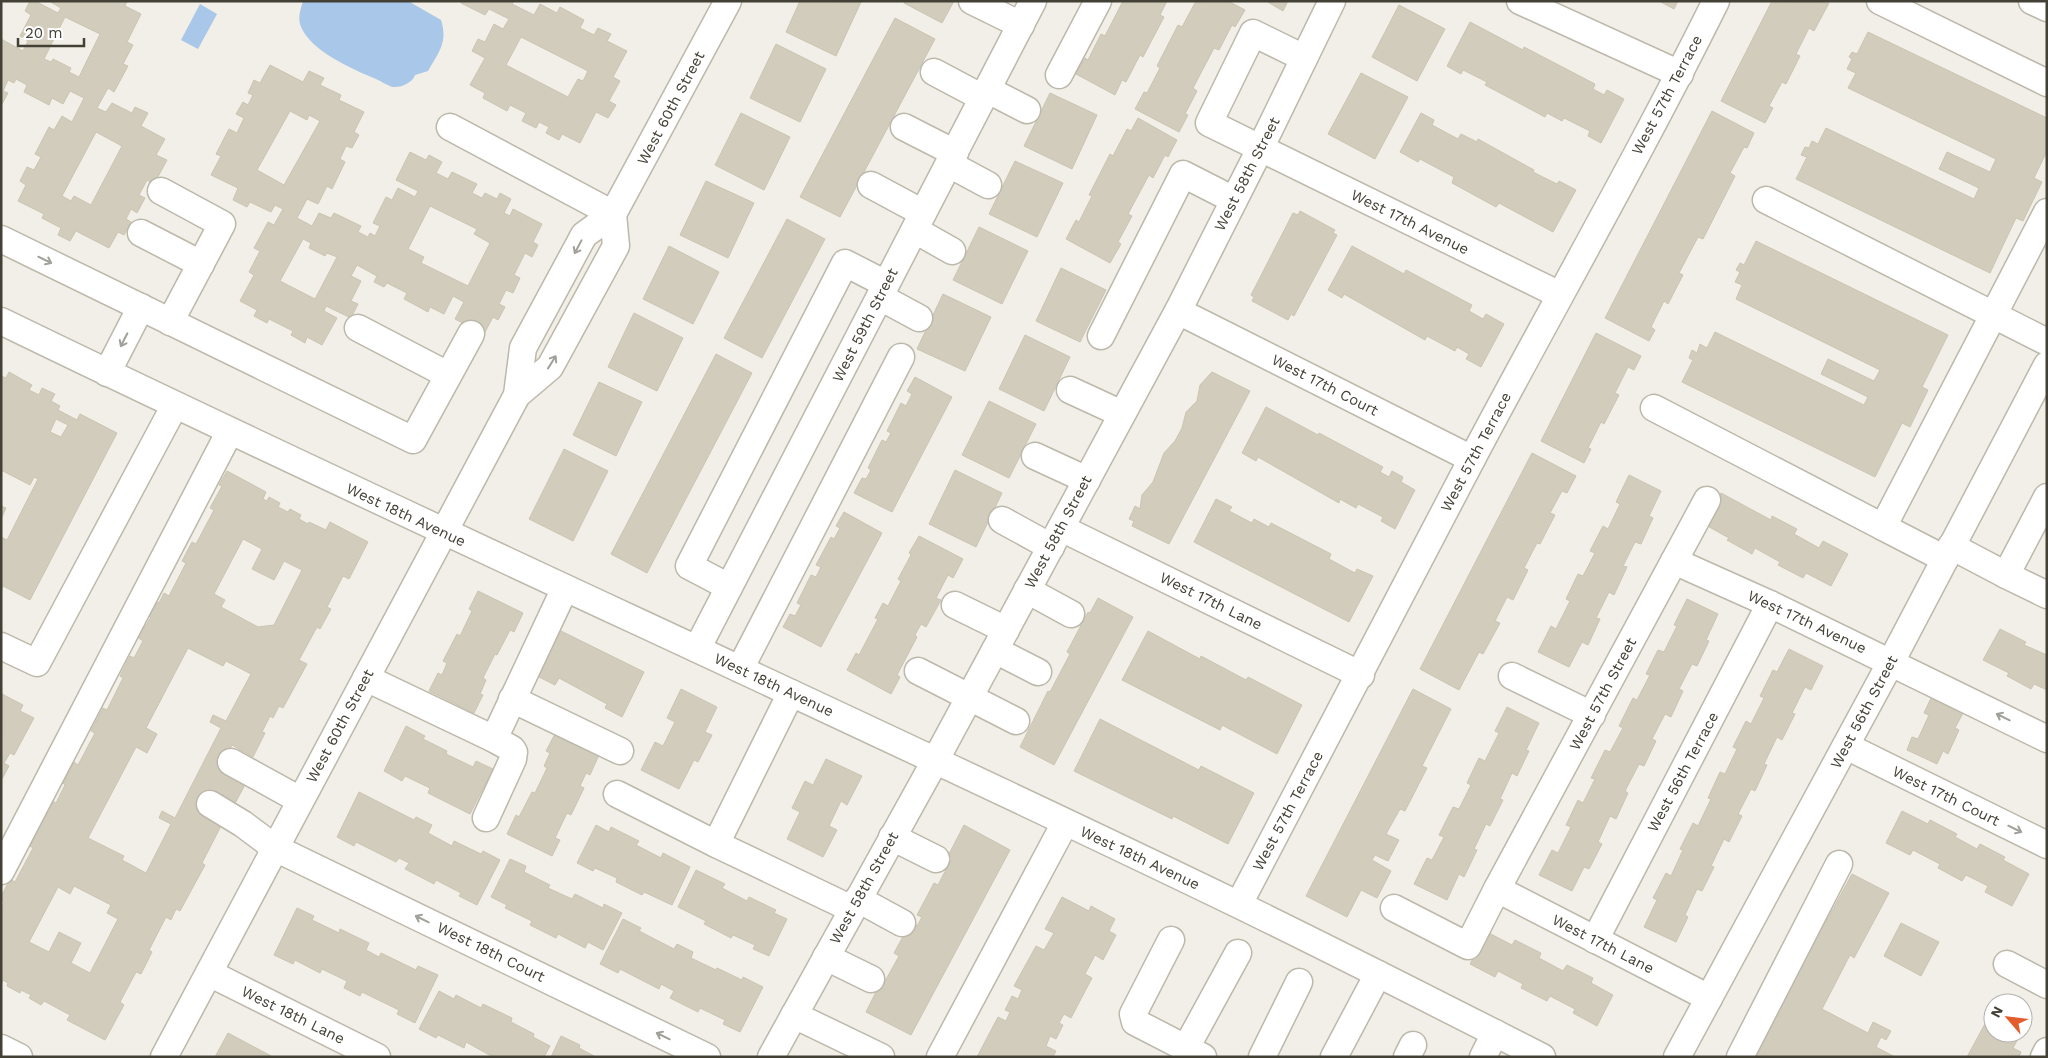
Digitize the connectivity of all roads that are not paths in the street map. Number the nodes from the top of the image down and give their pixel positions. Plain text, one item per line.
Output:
1 (728, 1) edge
2 (972, 1) edge
3 (1034, 1) edge
4 (1098, 1) edge
5 (1332, 1) edge
6 (1520, 1) edge
7 (1716, 1) edge
8 (1880, 1) edge
9 (2032, 1) edge
10 (2047, 8) edge
11 (1021, 25) junction
12 (1304, 58) junction
13 (934, 72) dead end
14 (1680, 74) junction
15 (1060, 75) dead end
16 (2047, 83) edge
17 (986, 94) junction
18 (1028, 110) dead end
19 (450, 127) dead end
20 (904, 127) dead end
21 (1260, 148) junction
22 (952, 159) junction
23 (871, 185) dead end
24 (988, 185) dead end
25 (161, 191) dead end
26 (1234, 200) junction
27 (1766, 200) dead end
28 (2047, 212) edge
29 (613, 214) junction
30 (919, 222) junction
31 (141, 233) dead end
32 (1, 239) edge
33 (952, 251) dead end
34 (201, 264) junction
35 (883, 290) junction
36 (1560, 295) junction
37 (141, 307) junction
38 (1178, 310) junction
39 (1993, 315) junction
40 (919, 318) dead end
41 (1, 321) edge
42 (170, 322) junction
43 (358, 328) dead end
44 (470, 334) dead end
45 (1101, 336) dead end
46 (2047, 342) edge
47 (901, 357) dead end
48 (2047, 364) edge
49 (107, 373) junction
50 (448, 375) junction
51 (1070, 390) dead end
52 (175, 405) junction
53 (1654, 408) dead end
54 (1122, 414) junction
55 (230, 431) junction
56 (1034, 456) dead end
57 (1472, 459) junction
58 (1087, 480) junction
59 (2047, 497) edge
60 (1707, 500) dead end
61 (1002, 520) dead end
62 (1883, 527) junction
63 (443, 532) junction
64 (1056, 537) junction
65 (1948, 553) junction
66 (1674, 561) junction
67 (2006, 575) junction
68 (729, 587) junction
69 (566, 588) junction
70 (1027, 590) junction
71 (2047, 595) edge
72 (1770, 604) junction
73 (954, 605) dead end
74 (1072, 614) dead end
75 (1000, 640) junction
76 (1, 646) edge
77 (697, 649) junction
78 (1891, 662) junction
79 (740, 669) junction
80 (918, 671) dead end
81 (1038, 672) dead end
82 (1361, 675) junction
83 (1512, 676) dead end
84 (366, 678) junction
85 (791, 693) junction
86 (969, 697) junction
87 (512, 699) junction
88 (1592, 715) junction
89 (1016, 721) dead end
90 (494, 739) junction
91 (2047, 739) edge
92 (1846, 746) junction
93 (620, 751) dead end
94 (935, 761) junction
95 (231, 762) dead end
96 (617, 794) dead end
97 (300, 800) junction
98 (210, 804) dead end
99 (486, 818) dead end
100 (1066, 822) junction
101 (892, 837) junction
102 (716, 844) junction
103 (2047, 845) edge
104 (275, 848) junction
105 (936, 858) dead end
106 (1839, 864) dead end
107 (1, 871) edge
108 (1497, 888) junction
109 (855, 904) junction
110 (1239, 904) junction
111 (1394, 908) dead end
112 (902, 923) dead end
113 (1171, 940) dead end
114 (1595, 940) junction
115 (1238, 953) dead end
116 (826, 957) junction
117 (2007, 964) dead end
118 (209, 973) junction
119 (1378, 974) junction
120 (871, 979) dead end
121 (1299, 982) dead end
122 (2047, 985) edge
123 (1709, 998) junction
124 (794, 1015) junction
125 (1495, 1033) junction
126 (1, 1048) edge
127 (2047, 1051) edge
128 (1195, 1052) edge
129 (19, 1057) edge
130 (164, 1057) edge
131 (377, 1057) edge
132 (707, 1057) edge
133 (771, 1057) edge
134 (881, 1057) edge
135 (940, 1057) edge
136 (1262, 1057) edge
137 (1334, 1057) edge
138 (1483, 1057) edge
139 (1542, 1057) edge
140 (1677, 1057) edge
141 (1740, 1057) edge
142 (2044, 1057) edge

1 - 29 street, West 60th Street
2 - 11 street
3 - 11 street, West 59th Street
4 - 15 street
5 - 12 street, West 58th Street
6 - 14 street
7 - 14 street, West 57th Terrace
8 - 16 street
9 - 10 street
11 - 17 street, West 59th Street
12 - 21 street, West 58th Street
12 - 21 street, West 17th Avenue
13 - 17 street
14 - 36 street, West 57th Terrace
17 - 18 street
17 - 22 street, West 59th Street
19 - 29 street
20 - 22 street
21 - 26 street, West 58th Street
21 - 36 street, West 17th Avenue
22 - 24 street
22 - 30 street, West 59th Street
23 - 30 street
25 - 34 street
26 - 38 street, West 58th Street
26 - 45 street
27 - 39 street
28 - 39 street
29 - 63 street, West 60th Street
30 - 33 street
30 - 35 street, West 59th Street
31 - 34 street
32 -> 37 street
34 - 42 street
35 - 40 street
35 - 68 street, West 59th Street
35 - 68 street
36 - 57 street, West 57th Terrace
37 - 42 street
37 -> 49 street
38 - 54 street, West 58th Street
38 - 57 street, West 17th Court
39 - 46 street
39 - 62 street
41 - 49 street, West 18th Avenue
42 - 50 street
43 - 50 street
44 - 50 street
47 - 79 street
48 - 65 street, West 56th Street
49 - 52 street, West 18th Avenue
51 - 54 street
52 - 55 street, West 18th Avenue
52 - 76 street
53 - 62 street
54 - 58 street, West 58th Street
55 - 63 street, West 18th Avenue
55 - 107 street
56 - 58 street
57 - 82 street, West 57th Terrace
58 - 64 street, West 58th Street
59 - 67 street
60 - 66 street, West 57th Street
61 - 64 street, West 17th Lane
62 - 65 street
63 - 69 street, West 18th Avenue
63 - 84 street, West 60th Street
64 - 70 street, West 58th Street
64 - 82 street, West 17th Lane
65 - 67 street
65 - 78 street, West 56th Street
66 - 72 street, West 17th Avenue
66 - 88 street, West 57th Street
67 - 71 street
68 - 77 street, West 59th Street
69 - 77 street, West 18th Avenue
69 - 87 street
70 - 74 street
70 - 75 street, West 58th Street
72 - 78 street, West 17th Avenue
72 - 114 street, West 56th Terrace
73 - 75 street
75 - 81 street
75 - 86 street, West 58th Street
77 - 79 street, West 18th Avenue
91 -> 78 street, West 17th Avenue
78 - 92 street, West 56th Street
79 - 85 street, West 18th Avenue
80 - 86 street
82 - 110 street, West 57th Terrace
83 - 88 street
84 - 90 street
84 - 97 street, West 60th Street
85 - 94 street, West 18th Avenue
85 - 102 street
86 - 89 street
86 - 94 street, West 58th Street
87 - 90 street
87 - 93 street
88 - 108 street, West 57th Street
90 - 99 street
92 -> 103 street, West 17th Court
92 - 123 street, West 56th Street
94 - 100 street, West 18th Avenue
94 - 101 street, West 58th Street
95 - 97 street
96 - 102 street
97 - 104 street, West 60th Street
98 - 104 street, West 18th Court
100 - 110 street, West 18th Avenue
100 - 135 street
101 - 105 street
101 - 109 street, West 58th Street
102 - 109 street
104 - 118 street, West 60th Street
132 -> 104 street, West 18th Court
106 - 141 street
108 - 111 street, West 57th Street
108 - 114 street, West 17th Lane
109 - 112 street
109 - 116 street, West 58th Street
110 - 119 street, West 18th Avenue
113 - 128 street
114 - 123 street, West 17th Lane
115 - 128 street
116 - 120 street
116 - 124 street, West 58th Street
117 - 122 street
118 - 130 street, West 60th Street
118 - 131 street, West 18th Lane
119 - 125 street, West 18th Avenue
119 - 137 street
121 - 136 street
123 - 140 street, West 56th Street
124 - 133 street, West 58th Street
124 - 134 street
125 - 138 street
125 - 139 street, West 18th Avenue
126 - 129 street
127 - 142 street

